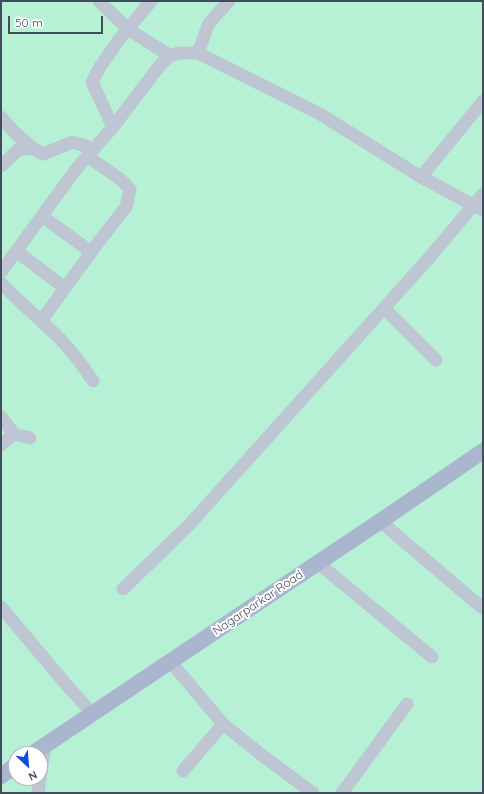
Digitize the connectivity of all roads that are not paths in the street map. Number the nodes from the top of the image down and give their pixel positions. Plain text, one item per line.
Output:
1 (99, 1) edge
2 (151, 1) edge
3 (229, 1) edge
4 (128, 29) junction
5 (198, 53) junction
6 (170, 56) junction
7 (483, 101) edge
8 (1, 117) edge
9 (113, 127) junction
10 (34, 149) junction
11 (91, 153) junction
12 (1, 166) edge
13 (421, 177) junction
14 (483, 194) edge
15 (478, 208) edge
16 (42, 216) junction
17 (16, 251) junction
18 (91, 252) junction
19 (1, 272) edge
20 (1, 283) edge
21 (65, 288) junction
22 (384, 308) junction
23 (41, 321) junction
24 (436, 360) dead end
25 (93, 381) dead end
26 (1, 417) edge
27 (14, 434) junction
28 (30, 438) dead end
29 (1, 445) edge
30 (483, 451) edge
31 (380, 521) junction
32 (318, 563) junction
33 (123, 589) dead end
34 (1, 607) edge
35 (483, 608) edge
36 (432, 657) dead end
37 (170, 661) junction
38 (406, 704) dead end
39 (92, 713) junction
40 (223, 724) junction
41 (45, 746) edge
42 (183, 770) dead end
43 (313, 793) edge
44 (342, 793) edge

1 - 4 street
2 - 4 street
3 - 5 street
4 - 6 street
4 - 9 street
5 - 6 street
5 - 13 street
6 - 9 street
7 - 13 street
8 - 10 street
9 - 11 street
10 - 11 street
10 - 12 street
11 - 16 street
11 - 18 street
13 - 15 street
14 - 15 street
15 - 22 street
16 - 17 street
16 - 18 street
17 - 19 street
17 - 21 street
18 - 21 street
20 - 23 street
21 - 23 street
22 - 24 street
22 - 33 street
23 - 25 street
26 - 27 street
27 - 28 street
27 - 29 street
30 - 31 main road, Nagarparkar Road
31 - 32 main road, Nagarparkar Road
31 - 35 street
32 - 36 street
32 - 37 main road, Nagarparkar Road
34 - 39 street
37 - 39 main road, Nagarparkar Road
37 - 40 street
38 - 44 street
39 - 41 main road, Nagarparkar Road
40 - 42 street
40 - 43 street

